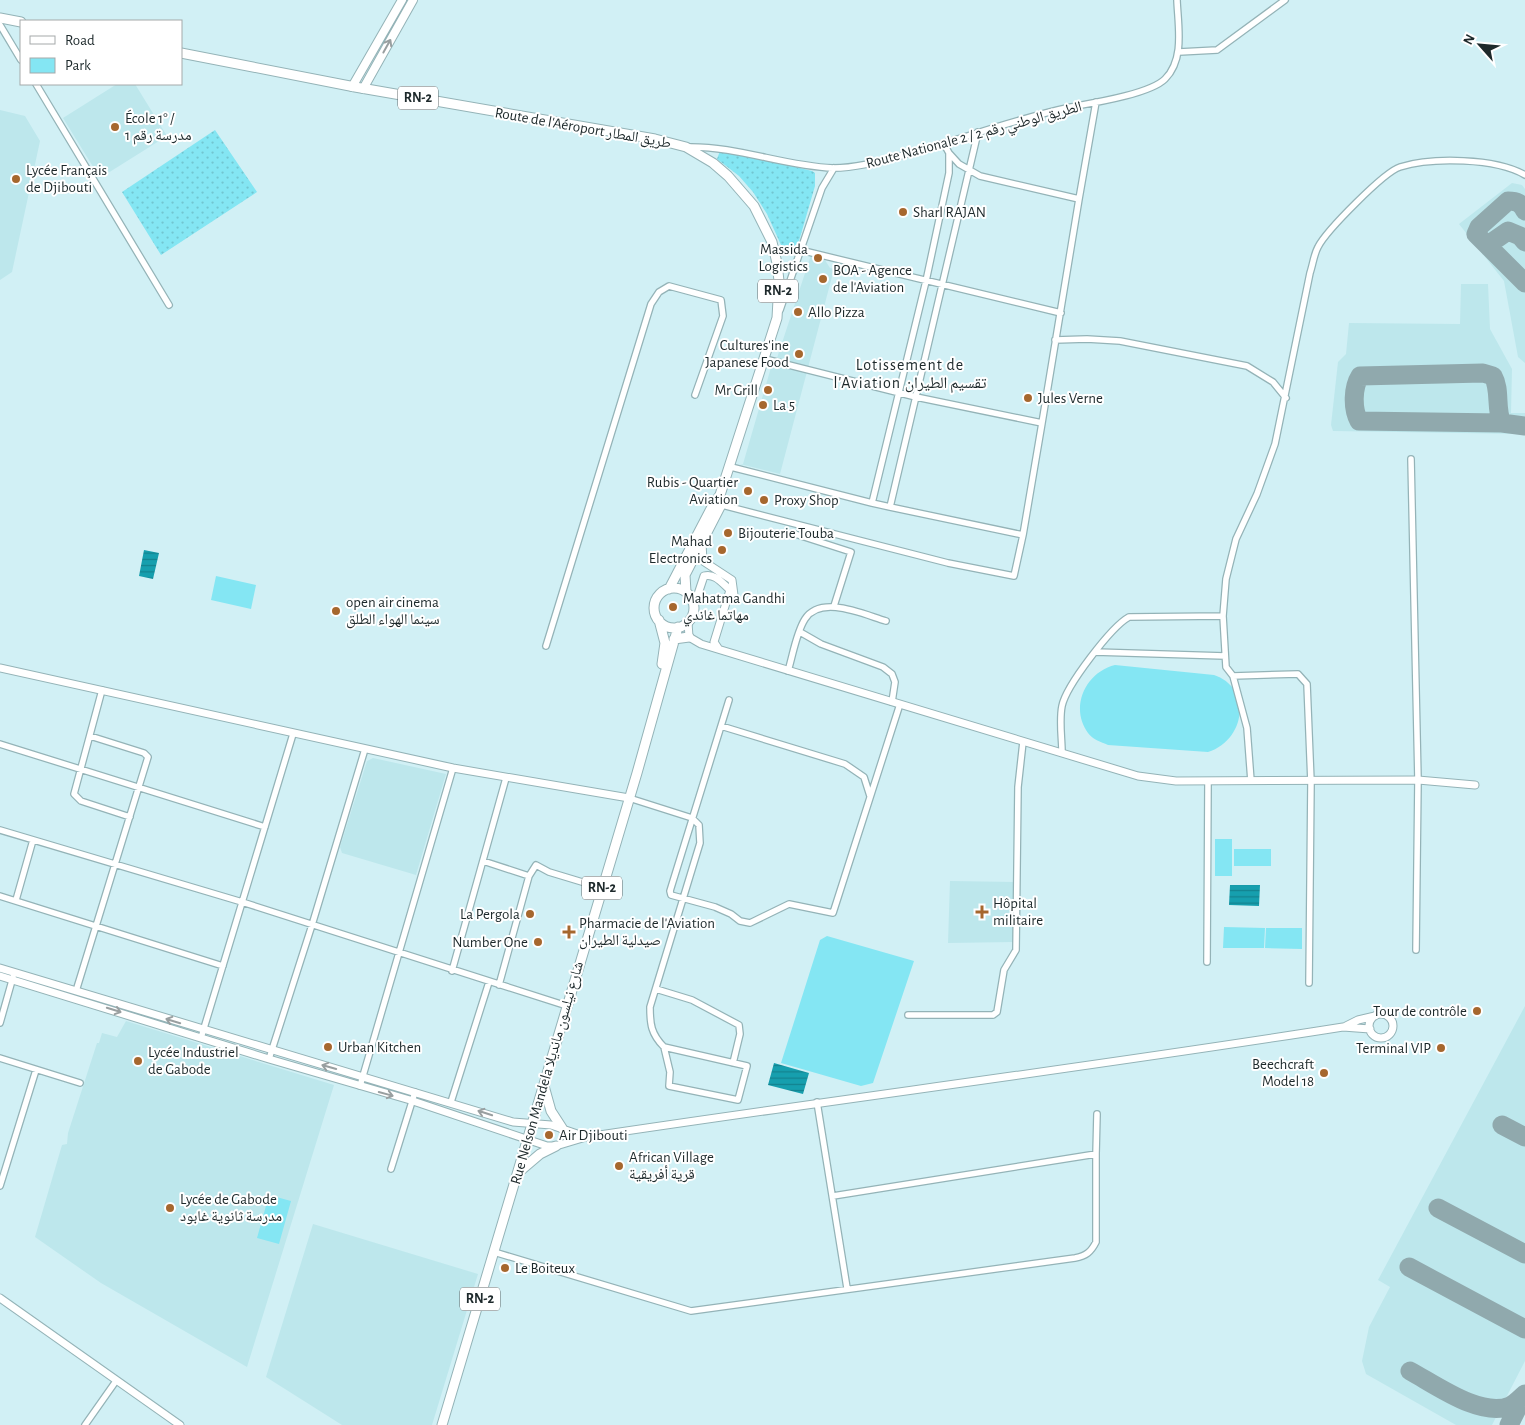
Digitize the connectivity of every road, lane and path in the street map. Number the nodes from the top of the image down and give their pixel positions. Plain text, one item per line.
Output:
1 (402, 0) edge
2 (413, 0) edge
3 (1177, 0) edge
4 (1285, 0) edge
5 (0, 18) edge
6 (20, 22) edge
7 (0, 25) edge
8 (1178, 52) junction
9 (182, 53) edge
10 (20, 58) edge
11 (37, 85) edge
12 (352, 87) junction
13 (363, 89) junction
14 (1096, 102) junction
15 (978, 132) junction
16 (944, 144) junction
17 (686, 147) junction
18 (949, 153) junction
19 (834, 168) junction
20 (970, 172) junction
21 (1525, 175) edge
22 (1079, 199) junction
23 (800, 250) junction
24 (926, 281) junction
25 (943, 284) junction
26 (169, 305) dead end
27 (1061, 313) junction
28 (776, 318) junction
29 (1055, 340) junction
30 (765, 359) junction
31 (897, 392) junction
32 (696, 395) dead end
33 (916, 397) junction
34 (1286, 398) junction
35 (1042, 423) junction
36 (1411, 459) dead end
37 (730, 466) junction
38 (872, 503) junction
39 (717, 504) junction
40 (890, 507) junction
41 (795, 534) dead end
42 (1023, 535) junction
43 (702, 543) junction
44 (669, 589) junction
45 (686, 592) junction
46 (694, 606) junction
47 (834, 606) junction
48 (1223, 616) junction
49 (659, 620) junction
50 (886, 620) dead end
51 (688, 622) junction
52 (678, 627) junction
53 (800, 632) junction
54 (689, 637) junction
55 (674, 639) junction
56 (546, 646) dead end
57 (721, 650) junction
58 (1095, 652) junction
59 (1225, 656) junction
60 (0, 668) edge
61 (788, 671) junction
62 (1233, 676) junction
63 (102, 690) junction
64 (659, 692) junction
65 (729, 700) dead end
66 (896, 703) junction
67 (721, 726) junction
68 (293, 734) junction
69 (90, 736) junction
70 (1024, 742) junction
71 (0, 744) edge
72 (365, 749) junction
73 (1062, 753) junction
74 (80, 768) junction
75 (453, 768) junction
76 (506, 778) junction
77 (1251, 780) junction
78 (1418, 780) junction
79 (1208, 782) junction
80 (1311, 782) junction
81 (1475, 784) dead end
82 (140, 788) junction
83 (870, 796) junction
84 (629, 798) junction
85 (130, 817) junction
86 (692, 818) junction
87 (265, 827) junction
88 (0, 830) edge
89 (33, 840) junction
90 (483, 861) junction
91 (116, 863) junction
92 (529, 876) junction
93 (602, 888) junction
94 (0, 896) edge
95 (16, 900) junction
96 (683, 900) junction
97 (242, 902) junction
98 (312, 925) junction
99 (96, 926) junction
100 (1416, 950) dead end
101 (399, 952) junction
102 (1206, 962) dead end
103 (223, 966) junction
104 (0, 968) edge
105 (452, 971) junction
106 (0, 976) edge
107 (13, 976) junction
108 (489, 982) junction
109 (1309, 983) dead end
110 (499, 985) junction
111 (656, 989) junction
112 (76, 991) junction
113 (566, 1006) junction
114 (908, 1015) dead end
115 (1375, 1016) junction
116 (0, 1024) edge
117 (1343, 1027) junction
118 (1370, 1029) junction
119 (203, 1030) junction
120 (201, 1038) junction
121 (664, 1046) junction
122 (272, 1051) junction
123 (0, 1058) edge
124 (269, 1059) junction
125 (733, 1063) junction
126 (36, 1070) junction
127 (363, 1077) junction
128 (80, 1083) dead end
129 (544, 1084) junction
130 (360, 1086) junction
131 (415, 1092) junction
132 (413, 1101) junction
133 (451, 1102) junction
134 (818, 1102) junction
135 (1097, 1114) dead end
136 (532, 1125) junction
137 (562, 1128) junction
138 (586, 1137) junction
139 (528, 1140) junction
140 (556, 1146) junction
141 (1096, 1154) junction
142 (391, 1169) dead end
143 (518, 1174) junction
144 (0, 1186) edge
145 (833, 1196) junction
146 (494, 1252) junction
147 (847, 1288) junction
148 (0, 1298) edge
149 (116, 1381) junction
150 (85, 1425) edge
151 (180, 1425) edge
152 (442, 1425) edge

1 - 12 main road
13 -> 2 main road
3 - 8 street
4 - 8 street
5 - 6 main road
7 - 10 street
8 - 14 street, Route Nationale 2 / الطريق الوطني رقم 2
9 - 12 main road, Route de l'Aéroport طريق المطار / RN-2
11 - 26 street
12 - 13 main road, Route de l'Aéroport طريق المطار / RN-2
13 - 17 main road, Route de l'Aéroport طريق المطار / RN-2
14 - 15 street, Route Nationale 2 / الطريق الوطني رقم 2
14 - 22 street
15 - 16 street, Route Nationale 2 / الطريق الوطني رقم 2
15 - 20 street
16 - 18 street
16 - 19 street, Route Nationale 2 / الطريق الوطني رقم 2
17 - 19 street, Route Nationale 2 / الطريق الوطني رقم 2
17 - 28 main road, Route de l'Aéroport طريق المطار / RN-2
18 - 20 street
18 - 24 street
19 - 23 street
20 - 22 street
20 - 25 street
21 - 34 street
22 - 27 street
23 - 24 street
23 - 28 street
24 - 25 street
24 - 31 street
25 - 27 street
25 - 33 street
27 - 29 street
28 - 30 main road, Route de l'Aéroport طريق المطار / RN-2
29 - 34 street
29 - 35 street
30 - 31 street
30 - 37 main road, Route de l'Aéroport طريق المطار / RN-2
31 - 33 street
31 - 38 street
32 - 56 street
33 - 35 street
33 - 40 street
34 - 48 street
35 - 42 street
36 - 78 street
37 - 38 street
37 - 39 main road, Route de l'Aéroport طريق المطار / RN-2
38 - 40 street
39 - 42 street
39 - 43 main road
39 - 44 main road, RN-2
40 - 42 street
41 - 47 street
43 - 45 main road
43 - 57 street
44 - 45 main road
44 - 49 main road, RN-2
45 - 46 main road
46 - 51 main road
46 - 57 street
47 - 50 street
47 - 53 street
48 - 58 street
48 - 59 street
49 - 52 main road
49 - 64 main road, Rue Nelson Mandela شارع نيلسون مانديلا / RN-2
51 - 52 main road
51 - 54 street
52 - 55 main road, Rue Nelson Mandela شارع نيلسون مانديلا / RN-2
53 - 61 street
53 - 66 street
54 - 55 main road
54 - 57 street
55 - 64 main road, Rue Nelson Mandela شارع نيلسون مانديلا / RN-2
57 - 61 street
58 - 59 street
58 - 73 street
59 - 62 street
60 - 63 street
61 - 66 street
62 - 77 street
62 - 80 street
63 - 68 street
63 - 69 street
64 - 84 main road, Rue Nelson Mandela شارع نيلسون مانديلا / RN-2
65 - 67 street
66 - 70 street
66 - 83 street
67 - 83 street
67 - 86 street
68 - 72 street
68 - 87 street
69 - 74 street
69 - 82 street
70 - 73 street
70 - 114 street
71 - 74 street
72 - 75 street
72 - 98 street
73 - 79 street
74 - 82 street
74 - 85 street
75 - 76 street
75 - 101 street
76 - 84 street
76 - 90 street
77 - 79 street
77 - 80 street
78 - 80 street
78 - 81 street
78 - 100 street
79 - 102 street
80 - 109 street
82 - 85 street
82 - 87 street
83 - 96 street
84 - 86 street
84 - 93 main road, Rue Nelson Mandela شارع نيلسون مانديلا / RN-2
85 - 91 street
86 - 96 street
86 - 96 street
87 - 97 street
88 - 89 street
89 - 91 street
89 - 95 street
90 - 92 street
90 - 105 street
91 - 97 street
91 - 99 street
92 - 93 street
92 - 110 street
93 - 113 main road, Rue Nelson Mandela شارع نيلسون مانديلا / RN-2
94 - 95 street
95 - 99 street
96 - 111 street
97 - 98 street
97 - 103 street
98 - 101 street
98 - 122 street
99 - 103 street
99 - 112 street
101 - 105 street
101 - 127 street
103 - 119 street
104 - 107 street
105 - 108 street
106 - 107 street
107 - 112 street
107 - 116 street
107 -> 120 street
108 - 110 street
108 - 133 street
110 - 113 street
111 - 121 street
111 - 125 street
119 -> 112 street
113 - 129 main road, Rue Nelson Mandela شارع نيلسون مانديلا / RN-2
115 - 117 street
115 - 118 street
115 - 118 street
117 - 118 street
117 - 134 street
119 - 120 street
119 - 122 street
120 - 124 street
121 - 125 street
121 - 125 street
122 - 124 street
127 -> 122 street
123 - 126 street
124 - 130 street
126 - 128 street
126 - 144 street
127 - 130 street
127 - 131 street
129 - 136 main road, Rue Nelson Mandela شارع نيلسون مانديلا / RN-2
129 - 137 main road
130 -> 132 street
131 - 132 street
131 - 133 street
132 - 139 street
132 - 142 street
136 -> 133 street
134 - 138 street
134 - 145 street
135 - 141 street
136 - 137 street
136 - 139 main road, Rue Nelson Mandela شارع نيلسون مانديلا / RN-2
137 - 138 street
138 - 140 street
139 - 140 street
139 - 143 main road, Rue Nelson Mandela شارع نيلسون مانديلا / RN-2
140 - 143 main road
141 - 145 street
141 - 147 street
143 - 146 main road, Rue Nelson Mandela شارع نيلسون مانديلا / RN-2
145 - 147 street
146 - 147 street
146 - 152 main road, Rue Nelson Mandela شارع نيلسون مانديلا / RN-2
148 - 149 street
149 - 150 street
149 - 151 street

